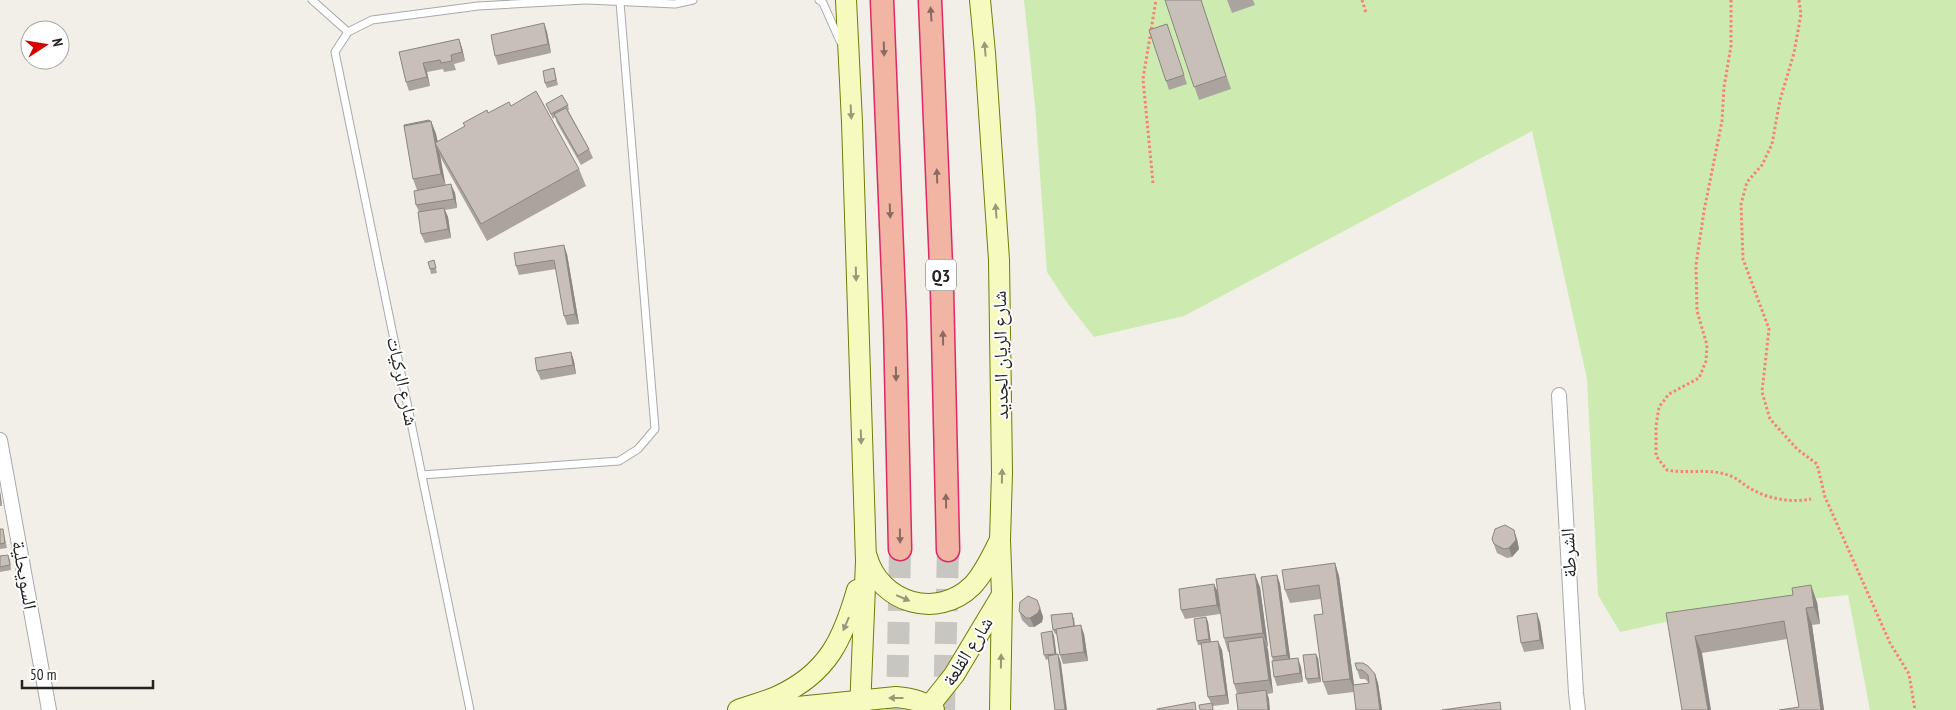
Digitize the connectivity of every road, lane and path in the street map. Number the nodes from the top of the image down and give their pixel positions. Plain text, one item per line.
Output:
1 (312, 0) edge
2 (586, 0) edge
3 (692, 0) edge
4 (819, 0) edge
5 (846, 0) edge
6 (882, 0) edge
7 (930, 0) edge
8 (980, 0) edge
9 (1156, 0) edge
10 (1362, 0) edge
11 (1731, 0) edge
12 (1799, 0) edge
13 (620, 2) junction
14 (1366, 13) dead end
15 (348, 32) junction
16 (849, 63) junction
17 (1153, 183) dead end
18 (1559, 395) dead end
19 (0, 440) edge
20 (422, 476) junction
21 (1811, 499) dead end
22 (1000, 540) junction
23 (900, 549) tunnel mouth
24 (948, 550) tunnel mouth
25 (865, 555) junction
26 (1002, 595) junction
27 (860, 706) edge
28 (930, 709) edge
29 (49, 710) edge
30 (470, 710) edge
31 (738, 710) edge
32 (768, 710) edge
33 (1000, 710) edge
34 (1578, 710) edge
35 (1915, 710) edge

1 - 15 lane
2 - 13 lane
2 - 15 lane
3 - 13 lane
4 - 16 lane
5 - 16 main road
6 -> 23 highway
24 -> 7 highway, Q3
22 -> 8 main road, شارع الريان الجديد
9 - 17 path
10 - 14 path
11 - 21 path
12 - 35 path
13 - 20 lane
15 - 20 lane, شارع الركيات
16 -> 25 main road
18 - 34 street, الشرطة
19 - 29 street, السويحلية
20 - 30 lane, شارع الركيات
25 -> 22 main road
22 - 26 main road, شارع الريان الجديد
25 - 27 main road
25 -> 31 main road
26 - 28 main road, شارع القلعة
33 -> 26 main road, شارع الريان الجديد
28 -> 27 main road, شارع القلعة
27 - 32 main road, شارع القلعة

